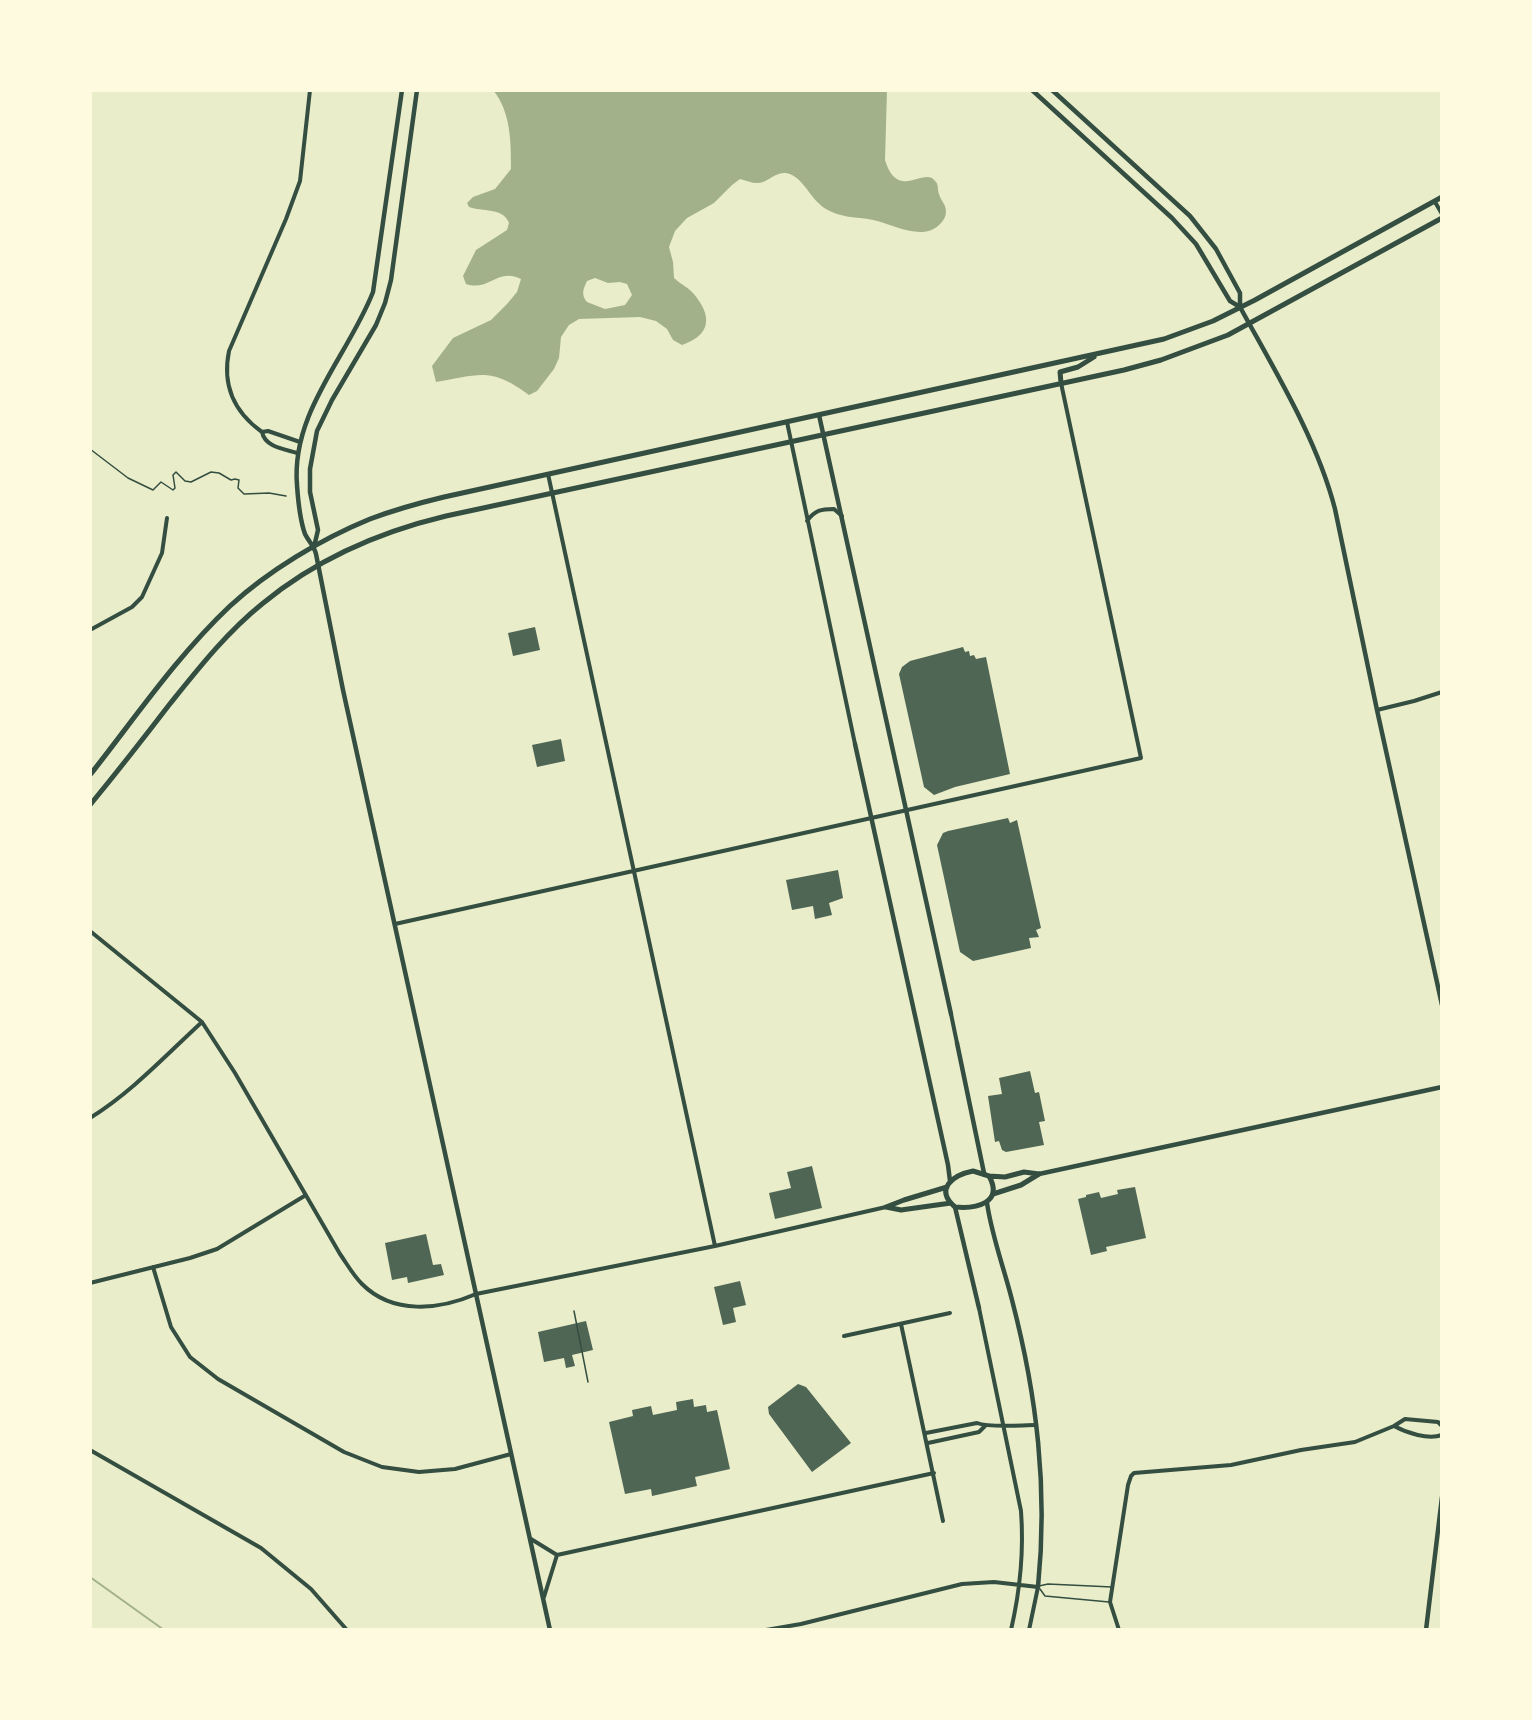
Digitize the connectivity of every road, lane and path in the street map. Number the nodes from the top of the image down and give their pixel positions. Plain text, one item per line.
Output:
1 (309, 90) edge
2 (402, 90) edge
3 (417, 90) edge
4 (1032, 90) edge
5 (1052, 90) edge
6 (1099, 132) junction
7 (1091, 143) junction
8 (1442, 197) edge
9 (1434, 202) junction
10 (1442, 216) edge
11 (1240, 307) junction
12 (1249, 324) junction
13 (1098, 355) junction
14 (1061, 383) junction
15 (819, 415) junction
16 (787, 422) junction
17 (262, 432) junction
18 (823, 434) junction
19 (791, 441) junction
20 (300, 442) junction
21 (90, 449) edge
22 (297, 453) junction
23 (549, 474) junction
24 (553, 493) junction
25 (286, 496) dead end
26 (843, 517) junction
27 (167, 518) dead end
28 (807, 521) junction
29 (314, 547) junction
30 (318, 566) junction
31 (90, 630) edge
32 (1442, 692) edge
33 (1377, 710) junction
34 (855, 744) joint
35 (90, 775) edge
36 (90, 806) edge
37 (905, 811) junction
38 (871, 819) junction
39 (635, 872) junction
40 (395, 924) junction
41 (90, 931) edge
42 (1442, 1005) edge
43 (951, 1014) joint
44 (202, 1022) junction
45 (957, 1043) joint
46 (1442, 1087) edge
47 (90, 1118) edge
48 (1039, 1174) junction
49 (987, 1175) junction
50 (948, 1184) junction
51 (993, 1194) junction
52 (306, 1195) junction
53 (987, 1203) junction
54 (953, 1205) junction
55 (886, 1207) junction
56 (715, 1246) junction
57 (153, 1267) junction
58 (90, 1283) edge
59 (476, 1294) junction
60 (979, 1308) joint
61 (574, 1311) dead end
62 (950, 1313) dead end
63 (901, 1324) junction
64 (844, 1336) dead end
65 (588, 1382) dead end
66 (1003, 1424) junction
67 (1036, 1425) junction
68 (1442, 1425) edge
69 (985, 1426) junction
70 (1394, 1426) junction
71 (958, 1427) junction
72 (926, 1433) junction
73 (1442, 1435) edge
74 (959, 1436) junction
75 (928, 1443) junction
76 (90, 1450) edge
77 (511, 1454) junction
78 (933, 1473) junction
79 (1442, 1497) edge
80 (943, 1521) dead end
81 (530, 1538) junction
82 (557, 1555) junction
83 (1019, 1584) junction
84 (1038, 1587) junction
85 (1113, 1587) junction
86 (543, 1599) junction
87 (1110, 1602) junction
88 (347, 1630) edge
89 (550, 1630) edge
90 (766, 1630) edge
91 (1011, 1630) edge
92 (1029, 1630) edge
93 (1119, 1630) edge
94 (1426, 1630) edge

1 - 17 street
2 - 20 street
3 - 29 street
4 - 7 street
5 - 6 street
6 - 7 street
6 - 11 street
7 - 11 street
8 - 9 main road
9 - 10 street
9 - 11 main road
10 - 12 main road
11 - 12 street
11 - 13 main road
12 - 14 main road
12 - 33 street
13 - 14 main road
13 - 15 main road
14 - 18 main road
14 - 37 street
15 - 16 main road
15 - 18 street
16 - 19 street
16 - 23 main road
17 - 20 street
17 - 22 street
18 - 19 main road
18 - 26 street
19 - 24 main road
19 - 28 street
20 - 22 street
21 - 25 path
22 - 29 street
23 - 24 street
23 - 29 main road
24 - 30 main road
24 - 39 street
26 - 28 street
26 - 37 street
27 - 31 street
28 - 34 street
29 - 30 street
29 - 35 main road
30 - 36 main road
30 - 40 street
32 - 33 street
33 - 42 street
34 - 38 street
37 - 38 street
37 - 43 street
38 - 39 street
38 - 50 street
39 - 40 street
39 - 56 street
40 - 59 street
41 - 44 street
43 - 45 street
44 - 47 street
44 - 52 street
45 - 49 street
46 - 48 street
48 - 49 main road
48 - 51 main road
49 - 50 main road
49 - 51 main road
50 - 54 main road
50 - 55 main road
51 - 53 main road
52 - 57 street
52 - 59 street
53 - 54 main road
53 - 67 street
54 - 55 main road
54 - 60 street
55 - 56 street
56 - 59 street
57 - 58 street
57 - 77 street
59 - 77 street
60 - 66 street
61 - 65 lane
62 - 63 street
63 - 64 street
63 - 72 street
66 - 67 street
66 - 69 street
66 - 83 street
67 - 84 street
68 - 70 street
69 - 71 street
69 - 74 street
70 - 73 street
70 - 85 street
71 - 72 street
71 - 74 street
72 - 75 street
74 - 75 street
75 - 78 street
76 - 88 street
77 - 81 street
78 - 80 street
78 - 82 street
79 - 94 street
81 - 82 street
81 - 86 street
82 - 86 street
83 - 84 street
83 - 90 street
83 - 91 street
84 - 85 lane
84 - 87 lane
84 - 92 street
85 - 87 street
86 - 89 street
87 - 93 street

